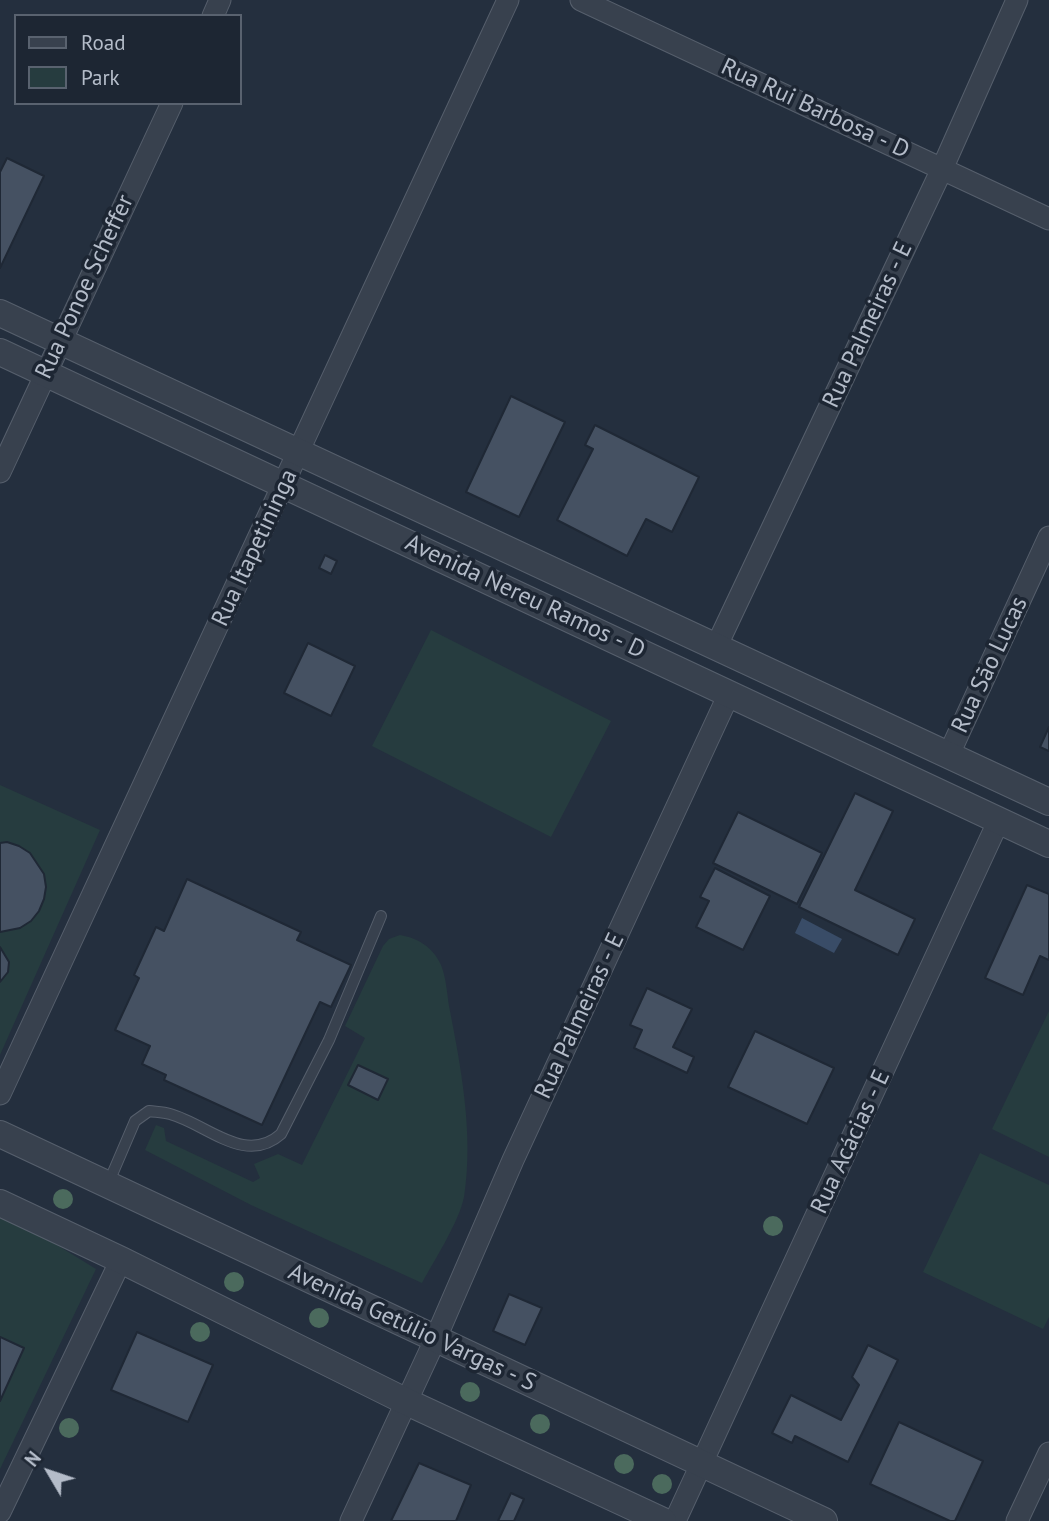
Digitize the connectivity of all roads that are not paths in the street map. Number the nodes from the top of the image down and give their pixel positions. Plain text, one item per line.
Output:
1 (508, 0) edge
2 (581, 0) edge
3 (1017, 0) edge
4 (171, 105) edge
5 (942, 169) junction
6 (1049, 219) edge
7 (0, 313) edge
8 (60, 341) junction
9 (0, 352) edge
10 (45, 373) junction
11 (299, 453) junction
12 (0, 472) edge
13 (285, 484) junction
14 (1049, 537) edge
15 (716, 647) junction
16 (729, 694) junction
17 (949, 754) junction
18 (1049, 802) edge
19 (999, 820) junction
20 (1049, 844) edge
21 (381, 916) dead end
22 (0, 1094) edge
23 (0, 1134) edge
24 (108, 1184) junction
25 (0, 1203) edge
26 (121, 1260) junction
27 (435, 1340) junction
28 (407, 1402) junction
29 (1049, 1453) edge
30 (702, 1463) junction
31 (0, 1512) edge
32 (351, 1521) edge
33 (663, 1521) edge
34 (675, 1521) edge
35 (824, 1521) edge
36 (1017, 1521) edge

1 - 11 street, Rua Itapetininga
2 - 5 street, Rua Rui Barbosa - D
3 - 5 street, Rua Palmeiras - E
4 - 8 street, Rua Ponoe Scheffer
5 - 6 street, Rua Rui Barbosa - D
5 - 15 street, Rua Palmeiras - E
7 - 8 street, Avenida Nereu Ramos - D
8 - 10 street, Rua Ponoe Scheffer
8 - 11 street, Avenida Nereu Ramos - D
9 - 10 street, Avenida Nereu Ramos - D
10 - 12 street, Rua Ponoe Scheffer
10 - 13 street, Avenida Nereu Ramos - D
11 - 13 street, Rua Itapetininga
11 - 15 street, Avenida Nereu Ramos - D
13 - 16 street, Avenida Nereu Ramos - D
13 - 22 street, Rua Itapetininga
14 - 17 street, Rua São Lucas
15 - 17 street, Avenida Nereu Ramos - D
16 - 19 street, Avenida Nereu Ramos - D
16 - 27 street, Rua Palmeiras - E
17 - 18 street, Avenida Nereu Ramos - D
19 - 20 street, Avenida Nereu Ramos - D
19 - 30 street, Rua Acácias - E
21 - 24 lane
23 - 24 street, Avenida Getúlio Vargas - S
24 - 27 street, Avenida Getúlio Vargas - S
25 - 26 street
26 - 28 street
26 - 31 street
27 - 28 street, Rua Palmeiras - E
27 - 30 street, Avenida Getúlio Vargas - S
28 - 32 street, Rua Palmeiras - E
28 - 33 street
29 - 36 street
30 - 34 street, Rua Acácias - E
30 - 35 street, Avenida Getúlio Vargas - S

